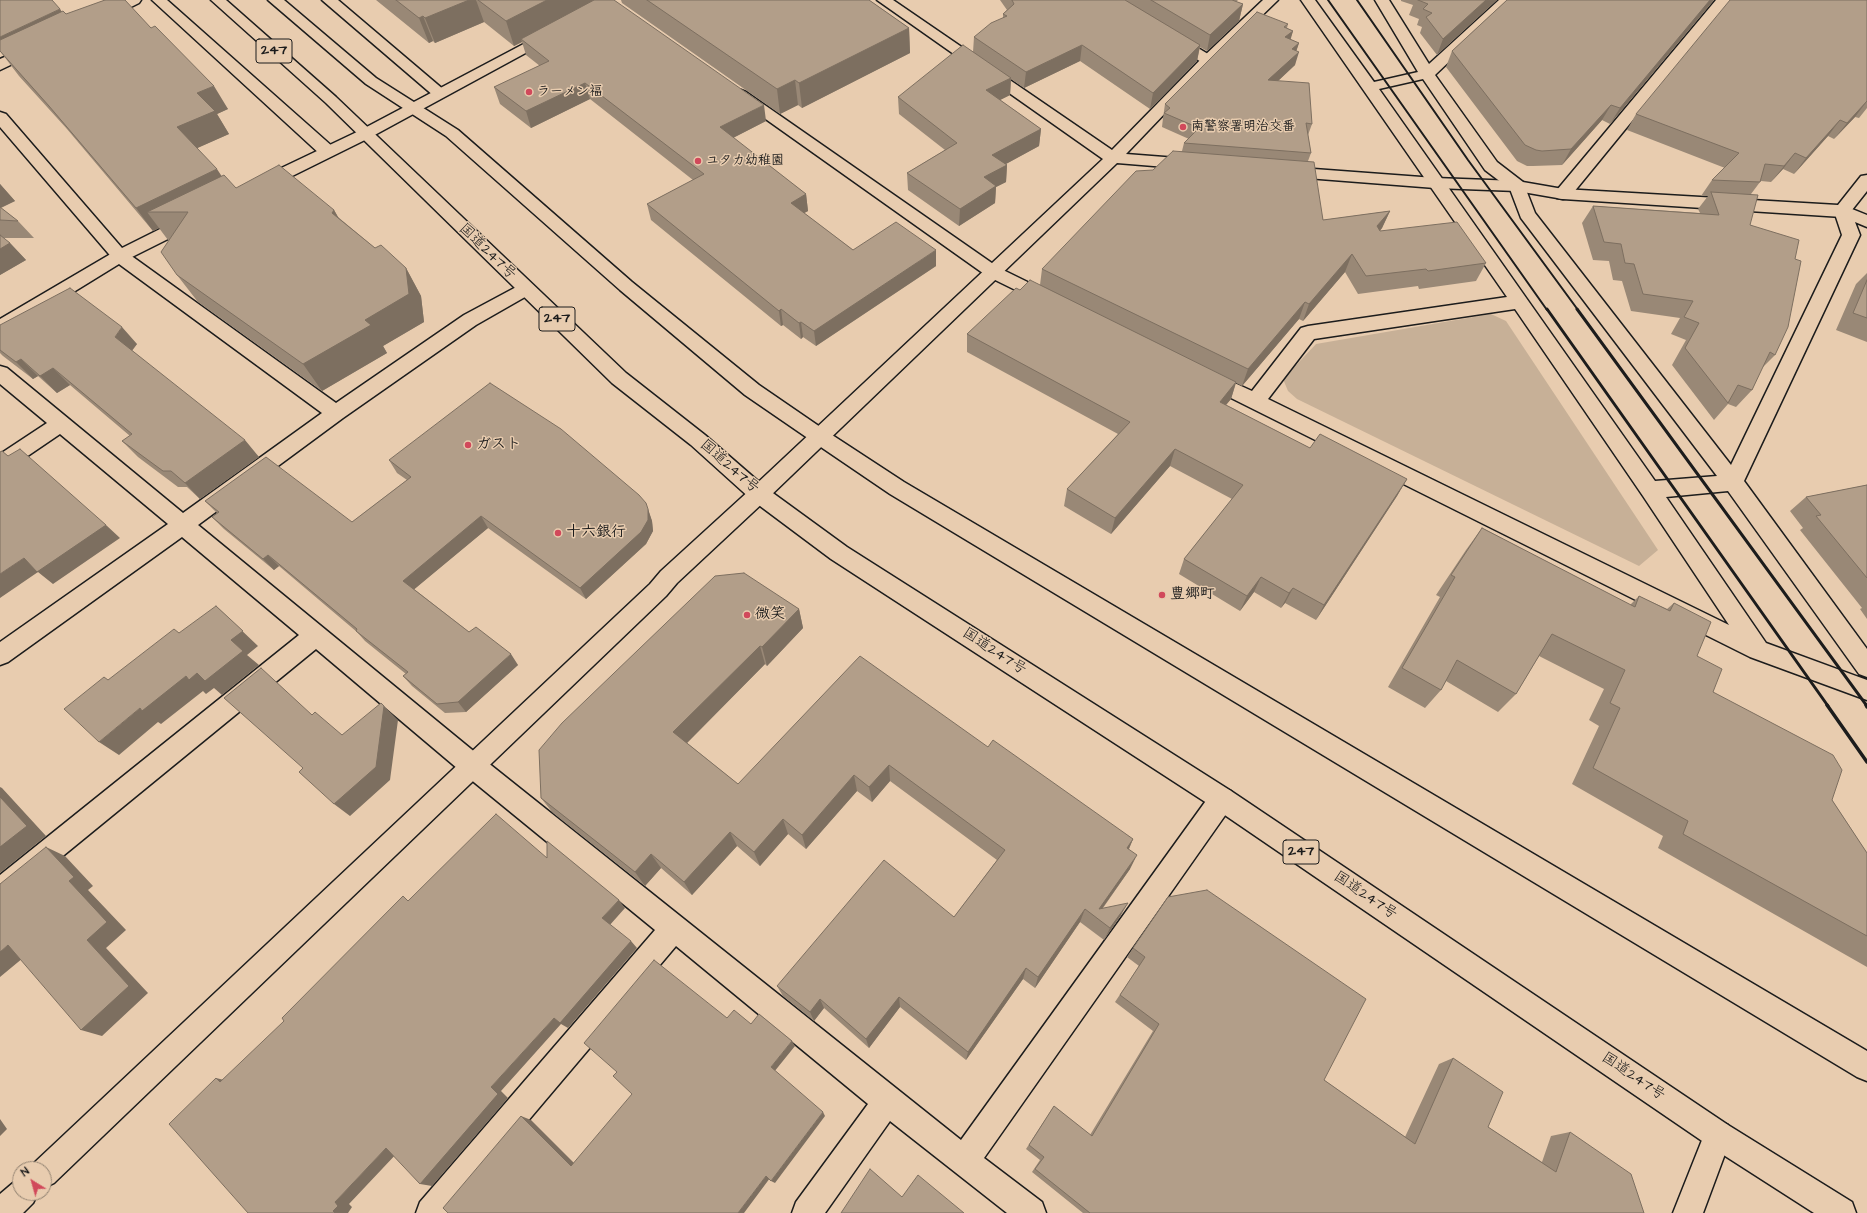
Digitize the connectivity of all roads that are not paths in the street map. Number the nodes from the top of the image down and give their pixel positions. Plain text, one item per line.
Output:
1 (134, 0) edge
2 (159, 0) edge
3 (218, 0) edge
4 (275, 0) edge
5 (329, 0) edge
6 (884, 0) edge
7 (1271, 0) edge
8 (1308, 0) edge
9 (1382, 0) edge
10 (1507, 0) edge
11 (1724, 0) edge
12 (84, 24) edge
13 (562, 28) edge
14 (1162, 32) edge
15 (49, 41) edge
16 (1208, 60) junction
17 (0, 65) edge
18 (1427, 74) junction
19 (727, 85) edge
20 (1370, 87) junction
21 (439, 93) junction
22 (413, 107) junction
23 (0, 117) edge
24 (365, 134) junction
25 (327, 151) junction
26 (1113, 158) junction
27 (1207, 165) edge
28 (1270, 170) edge
29 (1867, 180) edge
30 (1435, 183) junction
31 (1517, 186) junction
32 (244, 193) edge
33 (1563, 194) junction
34 (1842, 211) junction
35 (203, 214) edge
36 (1867, 221) edge
37 (120, 256) junction
38 (993, 272) junction
39 (526, 289) junction
40 (1519, 302) junction
41 (1069, 310) edge
42 (0, 328) edge
43 (1191, 370) edge
44 (0, 373) edge
45 (1255, 402) junction
46 (336, 413) junction
47 (61, 423) junction
48 (819, 436) junction
49 (0, 464) edge
50 (1733, 482) junction
51 (1650, 490) junction
52 (759, 494) junction
53 (184, 524) junction
54 (316, 635) junction
55 (1758, 650) junction
56 (0, 655) edge
57 (1867, 667) edge
58 (1867, 690) edge
59 (473, 766) junction
60 (1222, 799) junction
61 (0, 891) edge
62 (674, 928) junction
63 (1867, 1067) edge
64 (887, 1101) junction
65 (1718, 1135) junction
66 (964, 1161) junction
67 (52, 1165) edge
68 (15, 1201) edge
69 (2, 1213) edge
70 (431, 1213) edge
71 (807, 1213) edge
72 (1031, 1213) edge
73 (1688, 1213) edge
74 (1841, 1213) edge

1 - 12 main road
2 - 25 main road
3 - 24 main road, 国道247号 / 247
4 - 22 main road, 247
5 - 21 main road
6 - 26 main road
7 - 16 main road
8 - 20 main road
9 - 18 main road
10 - 18 main road
11 - 33 main road
13 - 21 main road
14 - 16 main road
15 - 17 main road
16 - 26 main road
18 - 20 main road
18 - 31 main road
19 - 38 main road
20 - 30 main road
21 - 22 main road
22 - 24 main road
22 - 48 main road, 247
23 - 37 main road
24 - 25 main road
24 - 39 main road, 国道247号 / 247
25 - 32 main road
26 - 27 main road
26 - 38 main road
28 - 30 main road
29 - 34 main road
30 - 31 main road
30 - 40 main road
31 - 33 main road
31 - 50 main road
33 - 34 main road
34 - 36 main road
34 - 50 main road
35 - 37 main road
37 - 42 main road
37 - 46 main road
38 - 41 main road
38 - 48 main road
39 - 46 main road
39 - 52 main road, 国道247号 / 247
40 - 45 main road
40 - 51 main road
43 - 45 main road
44 - 47 main road
45 - 55 main road
46 - 53 main road
47 - 49 main road
47 - 53 main road
48 - 52 main road
48 - 63 main road, 247
50 - 51 main road
50 - 57 main road
51 - 55 main road
52 - 59 main road
52 - 60 main road, 国道247号 / 247
53 - 54 main road
53 - 56 main road
54 - 59 main road
54 - 61 main road
55 - 58 main road
59 - 62 main road
59 - 67 main road
60 - 65 main road, 国道247号 / 247
60 - 66 main road
62 - 64 main road
62 - 70 main road
64 - 66 main road
64 - 71 main road
65 - 73 main road
65 - 74 main road, 国道247号 / 247
66 - 72 main road
68 - 69 main road

